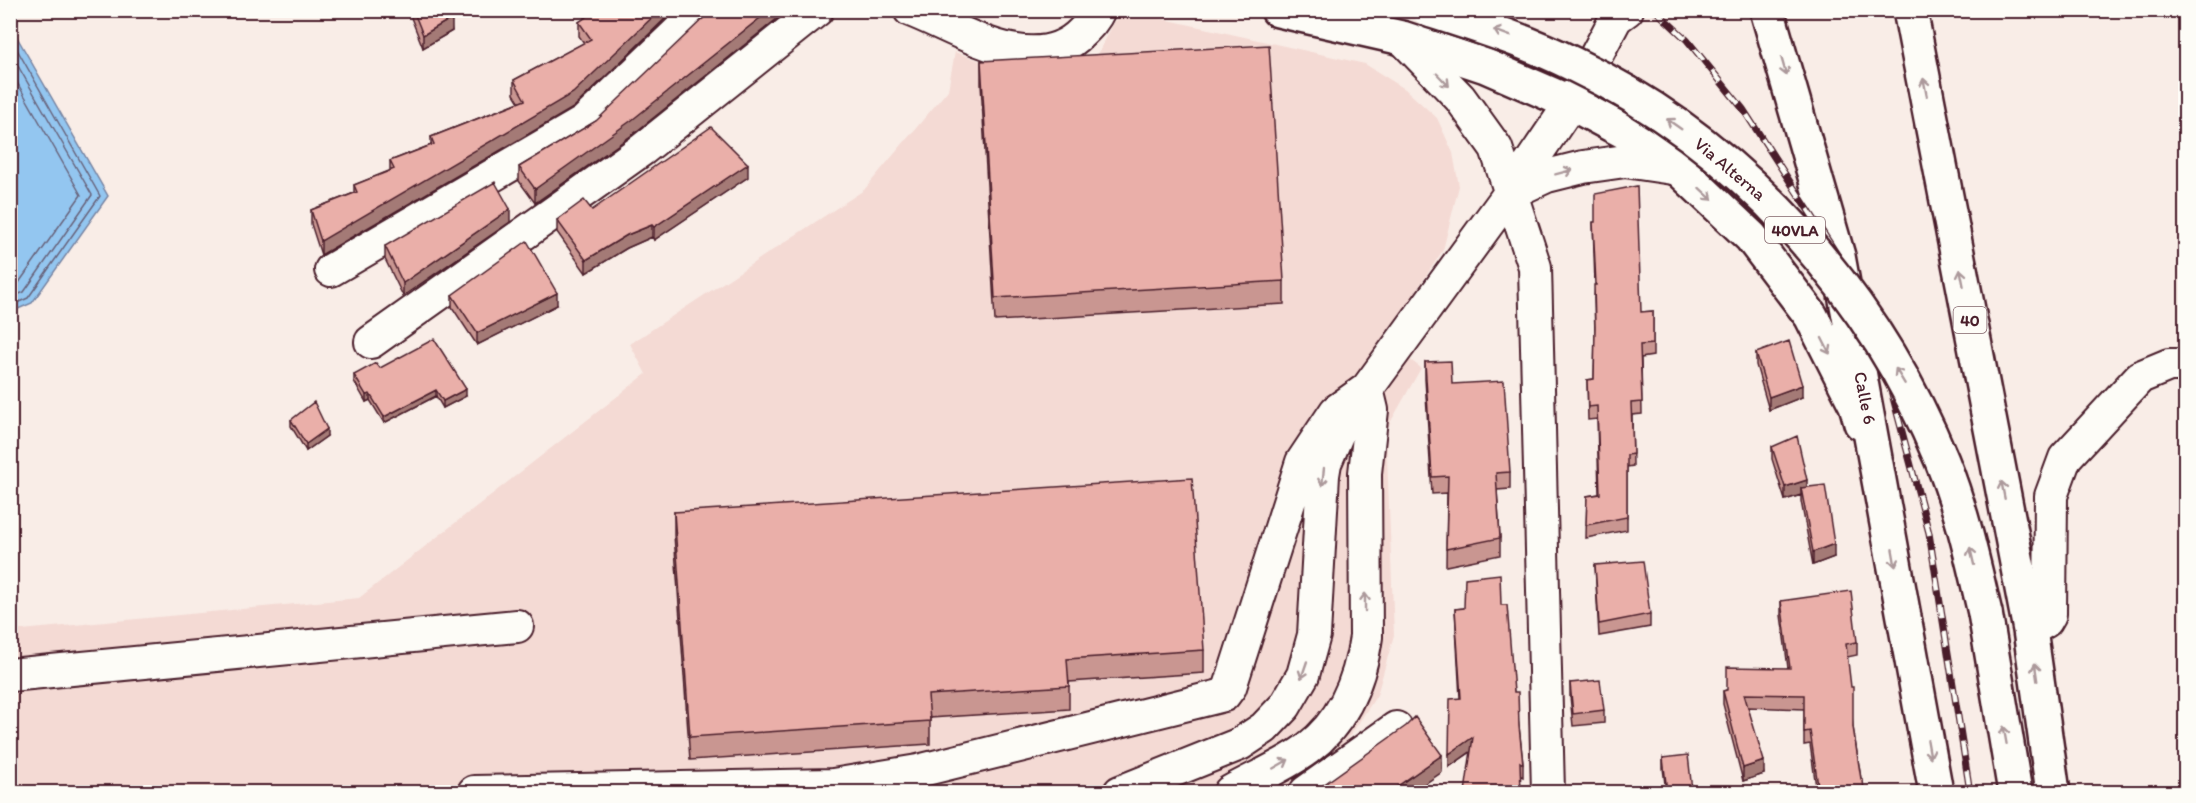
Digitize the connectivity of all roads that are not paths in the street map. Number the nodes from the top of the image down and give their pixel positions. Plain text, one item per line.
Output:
1 (701, 10) edge
2 (817, 10) edge
3 (910, 10) edge
4 (1099, 10) edge
5 (1278, 10) edge
6 (1429, 10) edge
7 (1767, 10) edge
8 (1910, 10) edge
9 (1614, 13) edge
10 (1402, 38) junction
11 (1572, 103) junction
12 (1679, 168) junction
13 (1510, 193) junction
14 (331, 270) dead end
15 (371, 342) dead end
16 (2186, 365) edge
17 (1367, 389) junction
18 (1884, 500) junction
19 (517, 626) dead end
20 (2030, 630) junction
21 (10, 675) edge
22 (1396, 728) dead end
23 (474, 792) edge
24 (1120, 792) edge
25 (1230, 792) edge
26 (1306, 792) edge
27 (1548, 792) edge
28 (1936, 792) edge
29 (2015, 792) edge
30 (2053, 792) edge

1 - 14 street
2 - 15 street
3 - 4 street
5 - 10 main road
29 -> 6 main road, Via Alterna / 40VLA, bridge
7 -> 18 main road, Calle 6
20 -> 8 main road, 40
9 - 11 street
10 - 11 main road
10 -> 13 street
11 - 12 main road
11 - 13 street
13 -> 12 street
12 -> 18 main road
13 - 17 street
13 - 27 street
16 - 20 street
17 - 23 street
17 -> 24 street
25 -> 17 street
18 -> 28 main road, Calle 6
19 - 21 street
30 -> 20 main road, 40
22 - 26 street

